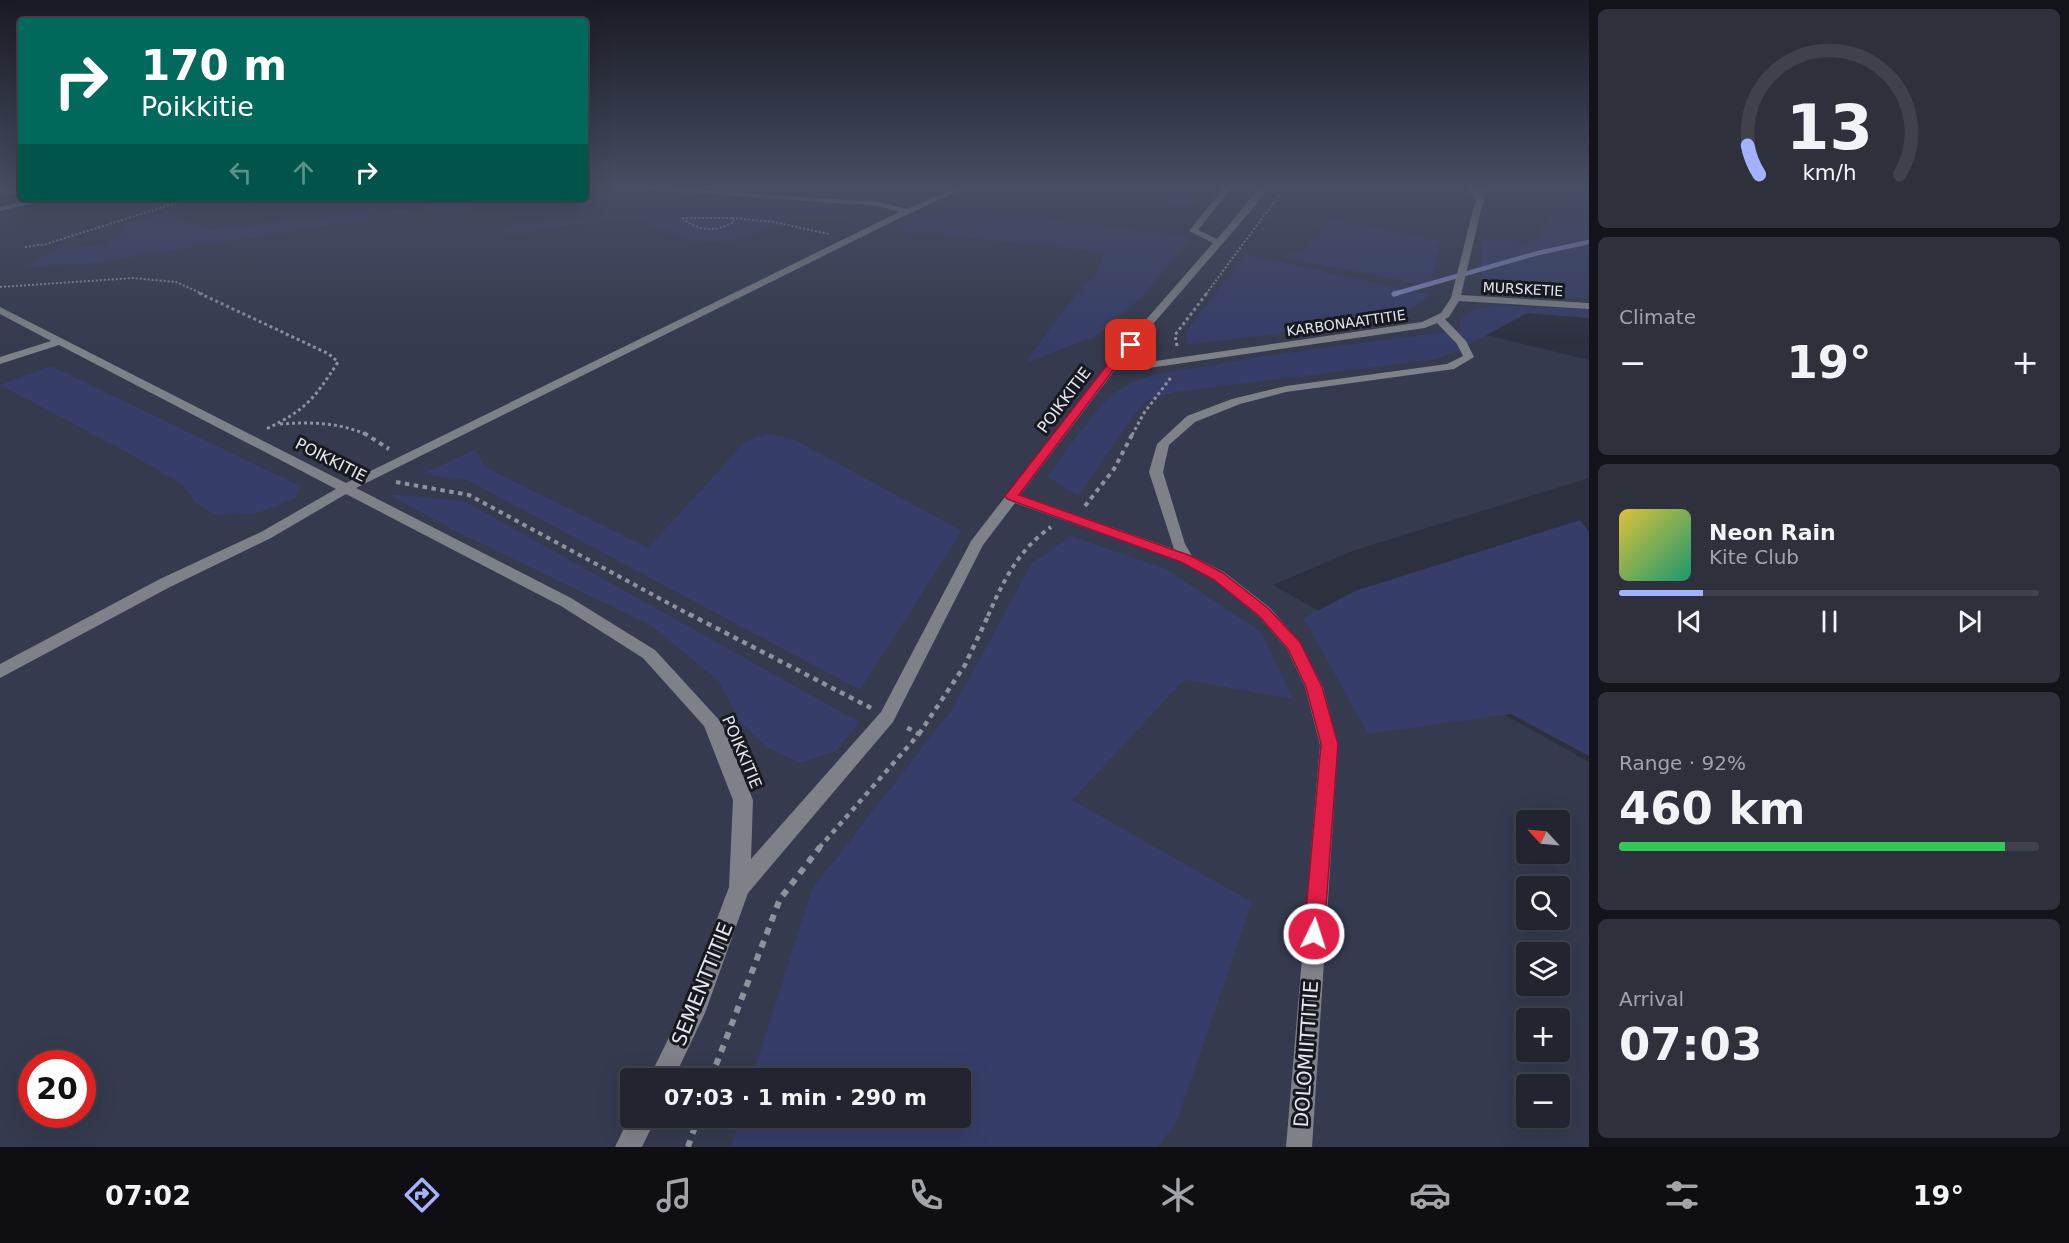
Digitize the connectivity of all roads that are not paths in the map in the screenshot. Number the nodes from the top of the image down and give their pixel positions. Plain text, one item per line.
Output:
1 (851, 239) edge
2 (1210, 239) edge
3 (1221, 239) edge
4 (1470, 239) edge
5 (1218, 242) junction
6 (1456, 298) junction
7 (1589, 306) edge
8 (0, 311) edge
9 (1438, 318) junction
10 (60, 341) junction
11 (0, 361) edge
12 (1114, 363) junction
13 (346, 488) junction
14 (1012, 496) junction
15 (1186, 559) junction
16 (0, 672) edge
17 (740, 887) junction
18 (667, 1068) edge
19 (638, 1128) edge
20 (628, 1147) edge
21 (1299, 1147) edge

1 - 13 street
2 - 5 street
3 - 5 street, POIKKITIE
4 - 6 street, KARBONAATTITIE
5 - 12 street, POIKKITIE
6 - 7 street, MURSKETIE
6 - 9 street, KARBONAATTITIE
8 - 10 street, POIKKITIE
9 - 12 street, KARBONAATTITIE
9 - 15 street
10 - 11 street
10 - 13 street, POIKKITIE
12 - 14 street, POIKKITIE
13 - 16 street
13 - 17 street, POIKKITIE
14 - 15 street, DOLOMIITTITIE
14 - 17 street, POIKKITIE
15 - 21 street, DOLOMIITTITIE
17 - 18 street, SEMENTTITIE
19 - 20 street

